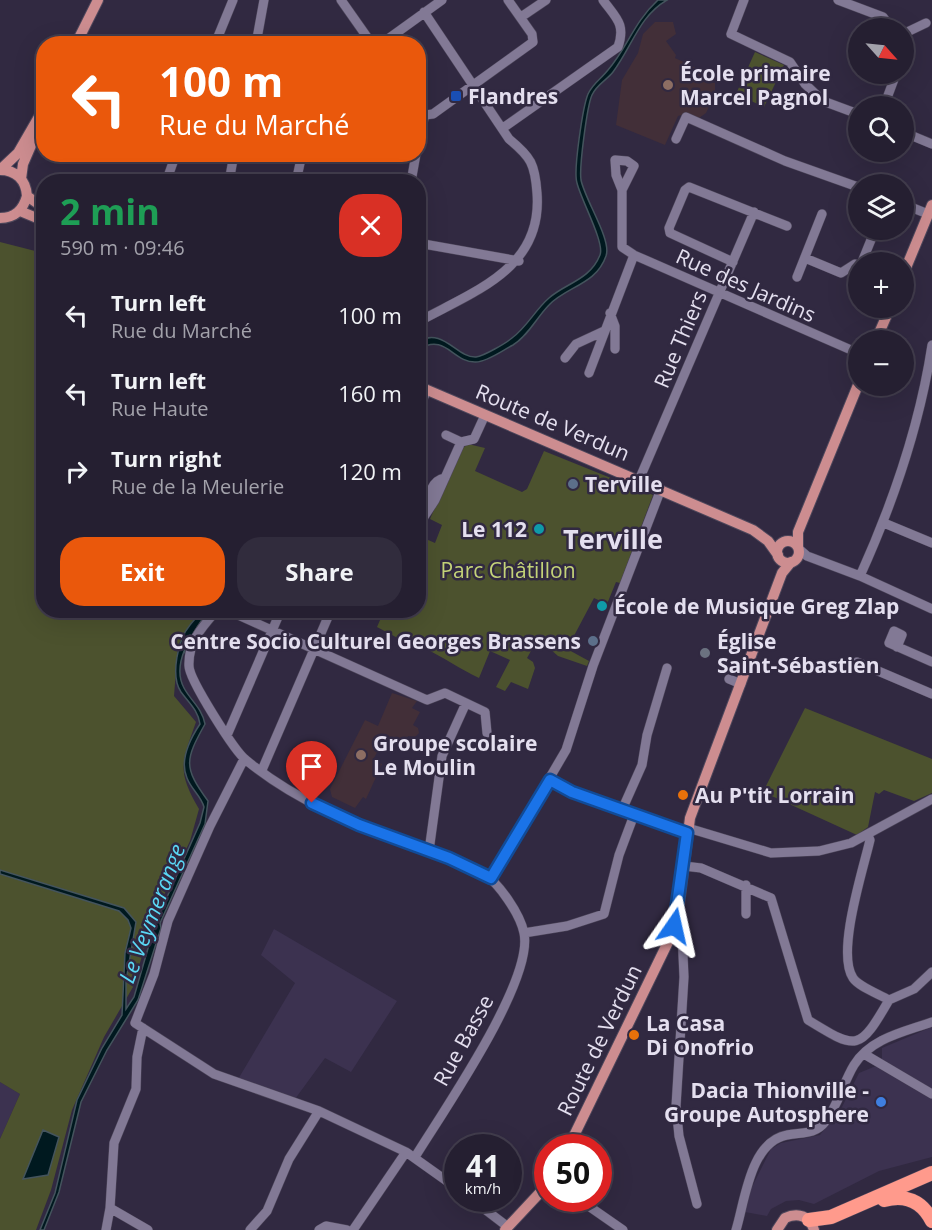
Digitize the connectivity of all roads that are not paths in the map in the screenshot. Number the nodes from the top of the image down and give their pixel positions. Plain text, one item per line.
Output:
1 (98, 0) edge
2 (233, 0) edge
3 (264, 0) edge
4 (341, 0) edge
5 (442, 0) edge
6 (508, 0) edge
7 (546, 0) edge
8 (603, 0) edge
9 (744, 0) edge
10 (838, 0) edge
11 (424, 12) junction
12 (521, 17) junction
13 (884, 18) edge
14 (926, 23) dead end
15 (914, 29) edge
16 (80, 36) edge
17 (218, 36) edge
18 (257, 36) edge
19 (366, 36) edge
20 (392, 36) edge
21 (473, 84) junction
22 (848, 110) edge
23 (426, 113) edge
24 (36, 122) edge
25 (502, 128) junction
26 (36, 136) edge
27 (914, 137) edge
28 (676, 139) dead end
29 (932, 144) edge
30 (0, 170) edge
31 (21, 179) junction
32 (848, 183) edge
33 (622, 190) dead end
34 (27, 196) junction
35 (36, 202) edge
36 (914, 206) edge
37 (930, 209) edge
38 (20, 211) junction
39 (754, 212) junction
40 (822, 214) dead end
41 (0, 218) edge
42 (36, 218) edge
43 (787, 226) dead end
44 (426, 244) edge
45 (913, 252) edge
46 (634, 255) junction
47 (804, 258) junction
48 (519, 261) junction
49 (732, 262) junction
50 (848, 268) edge
51 (796, 277) dead end
52 (720, 292) junction
53 (610, 313) junction
54 (426, 318) edge
55 (604, 331) junction
56 (932, 345) edge
57 (615, 349) dead end
58 (848, 349) edge
59 (565, 358) dead end
60 (589, 374) dead end
61 (426, 389) edge
62 (854, 396) edge
63 (485, 415) junction
64 (446, 435) dead end
65 (461, 442) junction
66 (639, 480) junction
67 (661, 489) junction
68 (426, 514) edge
69 (884, 523) junction
70 (932, 543) edge
71 (791, 552) junction
72 (860, 576) junction
73 (932, 609) edge
74 (211, 618) edge
75 (244, 618) edge
76 (278, 618) edge
77 (328, 618) edge
78 (272, 631) junction
79 (897, 646) dead end
80 (314, 650) junction
81 (857, 662) dead end
82 (932, 662) edge
83 (667, 668) dead end
84 (729, 679) dead end
85 (741, 684) junction
86 (932, 694) edge
87 (466, 703) junction
88 (228, 733) junction
89 (487, 734) dead end
90 (244, 759) junction
91 (262, 770) junction
92 (550, 780) junction
93 (932, 799) edge
94 (622, 810) junction
95 (634, 815) junction
96 (688, 831) junction
97 (868, 835) junction
98 (429, 851) junction
99 (684, 866) junction
100 (491, 878) junction
101 (746, 885) junction
102 (746, 914) dead end
103 (674, 926) junction
104 (524, 933) junction
105 (932, 972) edge
106 (889, 1000) junction
107 (932, 1022) edge
108 (143, 1028) junction
109 (864, 1054) junction
110 (932, 1094) edge
111 (319, 1112) junction
112 (575, 1134) edge
113 (406, 1152) junction
114 (415, 1158) junction
115 (932, 1173) edge
116 (444, 1179) edge
117 (534, 1199) edge
118 (697, 1204) dead end
119 (110, 1208) junction
120 (487, 1212) edge
121 (595, 1212) edge
122 (932, 1221) edge
123 (812, 1225) edge
124 (506, 1228) edge
125 (616, 1228) edge
126 (106, 1230) edge
127 (148, 1230) edge
128 (250, 1230) edge
129 (319, 1230) edge
130 (347, 1230) edge
131 (353, 1230) edge
132 (736, 1230) edge
133 (777, 1230) edge
134 (820, 1230) edge

1 - 16 main road
2 - 17 street
3 - 18 street
4 - 19 street
5 - 11 street
6 - 12 street
7 - 12 street
8 - 25 street
9 - 22 street
10 - 13 street
11 - 20 street
11 - 21 street
12 - 21 street
14 - 15 street
21 - 23 street
21 - 25 street
24 - 30 main road
25 - 48 street
26 - 31 main road
27 - 29 street
28 - 32 street
30 - 31 main road
31 - 34 main road
33 - 46 street, Rue des Jardins
34 - 35 main road
34 - 38 main road
36 - 37 street
37 - 45 main road
38 - 41 main road
38 - 42 main road
39 - 43 street
39 - 49 street, Rue Thiers
39 - 49 street
40 - 47 street
44 - 48 street
46 - 52 street, Rue des Jardins
46 - 53 street
47 - 50 street
47 - 51 street
48 - 54 street
49 - 52 street, Rue Thiers
52 - 58 street, Rue des Jardins
52 - 66 street, Rue Thiers
53 - 55 street
53 - 57 street
55 - 59 street
55 - 60 street
56 - 69 street
61 - 63 main road, Route de Verdun
62 - 71 main road
63 - 65 street
63 - 66 main road, Route de Verdun
64 - 65 street
65 - 68 street
66 - 67 main road, Route de Verdun
67 - 71 main road, Route de Verdun
67 - 92 street
69 - 70 street
69 - 72 street
71 - 72 street
71 - 85 main road, Route de Verdun
72 - 73 street
74 - 88 street
75 - 78 street
76 - 78 street
77 - 80 street
78 - 80 street
78 - 88 street
79 - 82 street
80 - 87 street
80 - 91 street
81 - 86 street
83 - 94 street
84 - 85 street
85 - 96 main road, Route de Verdun
87 - 89 street
87 - 98 street
88 - 90 street
90 - 91 street
90 - 108 street
91 - 98 street
92 - 94 street
92 - 100 street
93 - 97 street
94 - 95 street
95 - 96 street
95 - 104 street
96 - 97 street
96 - 99 main road, Route de Verdun
97 - 106 street
98 - 100 street
99 - 101 street
99 - 103 main road, Route de Verdun
100 - 104 street
101 - 102 street
101 - 106 street
103 - 112 main road, Route de Verdun
103 - 118 street
104 - 114 street, Rue Basse
105 - 106 street
107 - 109 street
108 - 111 street
108 - 119 street
109 - 110 street
109 - 132 street
111 - 113 street
111 - 128 street
113 - 114 street
113 - 131 street
114 - 116 street
115 - 123 highway
117 - 124 main road
119 - 126 street
119 - 127 street
120 - 124 street
121 - 125 street
122 - 134 highway
123 - 133 main road
129 - 130 street

